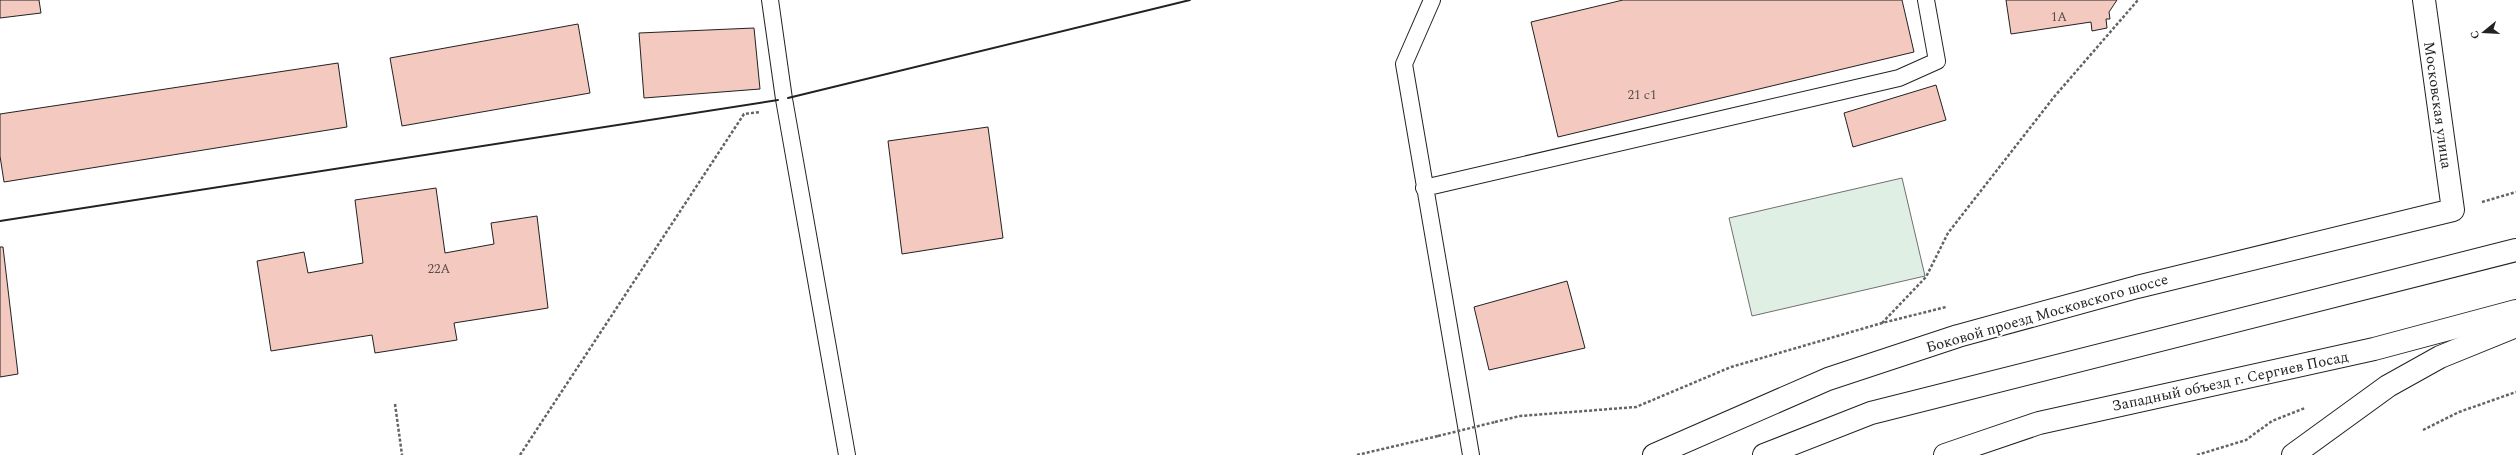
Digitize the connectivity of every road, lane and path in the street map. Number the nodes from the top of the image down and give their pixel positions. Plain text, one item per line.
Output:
1 (770, 0) edge
2 (1432, 0) edge
3 (1926, 0) edge
4 (2138, 0) edge
5 (2424, 0) edge
6 (785, 108) junction
7 (1424, 188) junction
8 (2516, 192) edge
9 (2453, 210) junction
10 (2516, 250) edge
11 (2516, 311) edge
12 (1882, 323) dead end
13 (2516, 326) edge
14 (2516, 392) edge
15 (395, 404) dead end
16 (2308, 406) dead end
17 (1495, 422) dead end
18 (2423, 430) dead end
19 (402, 455) edge
20 (520, 455) edge
21 (848, 455) edge
22 (1357, 455) edge
23 (1471, 455) edge
24 (1654, 455) edge
25 (1764, 455) edge
26 (1945, 455) edge
27 (2197, 455) edge
28 (2293, 455) edge

1 - 6 lane
2 - 7 lane
3 - 7 lane
4 - 12 path
5 - 9 main road, Московская улица
6 - 20 path
6 - 21 lane
7 - 23 lane
8 - 9 path
9 - 24 main road, Боковой проезд Московского шоссе
10 - 25 main road
11 - 26 main road, Западный объезд г. Сергиев Посад
13 - 28 main road
14 - 18 path
15 - 19 path
16 - 27 path
17 - 22 path, bridge

